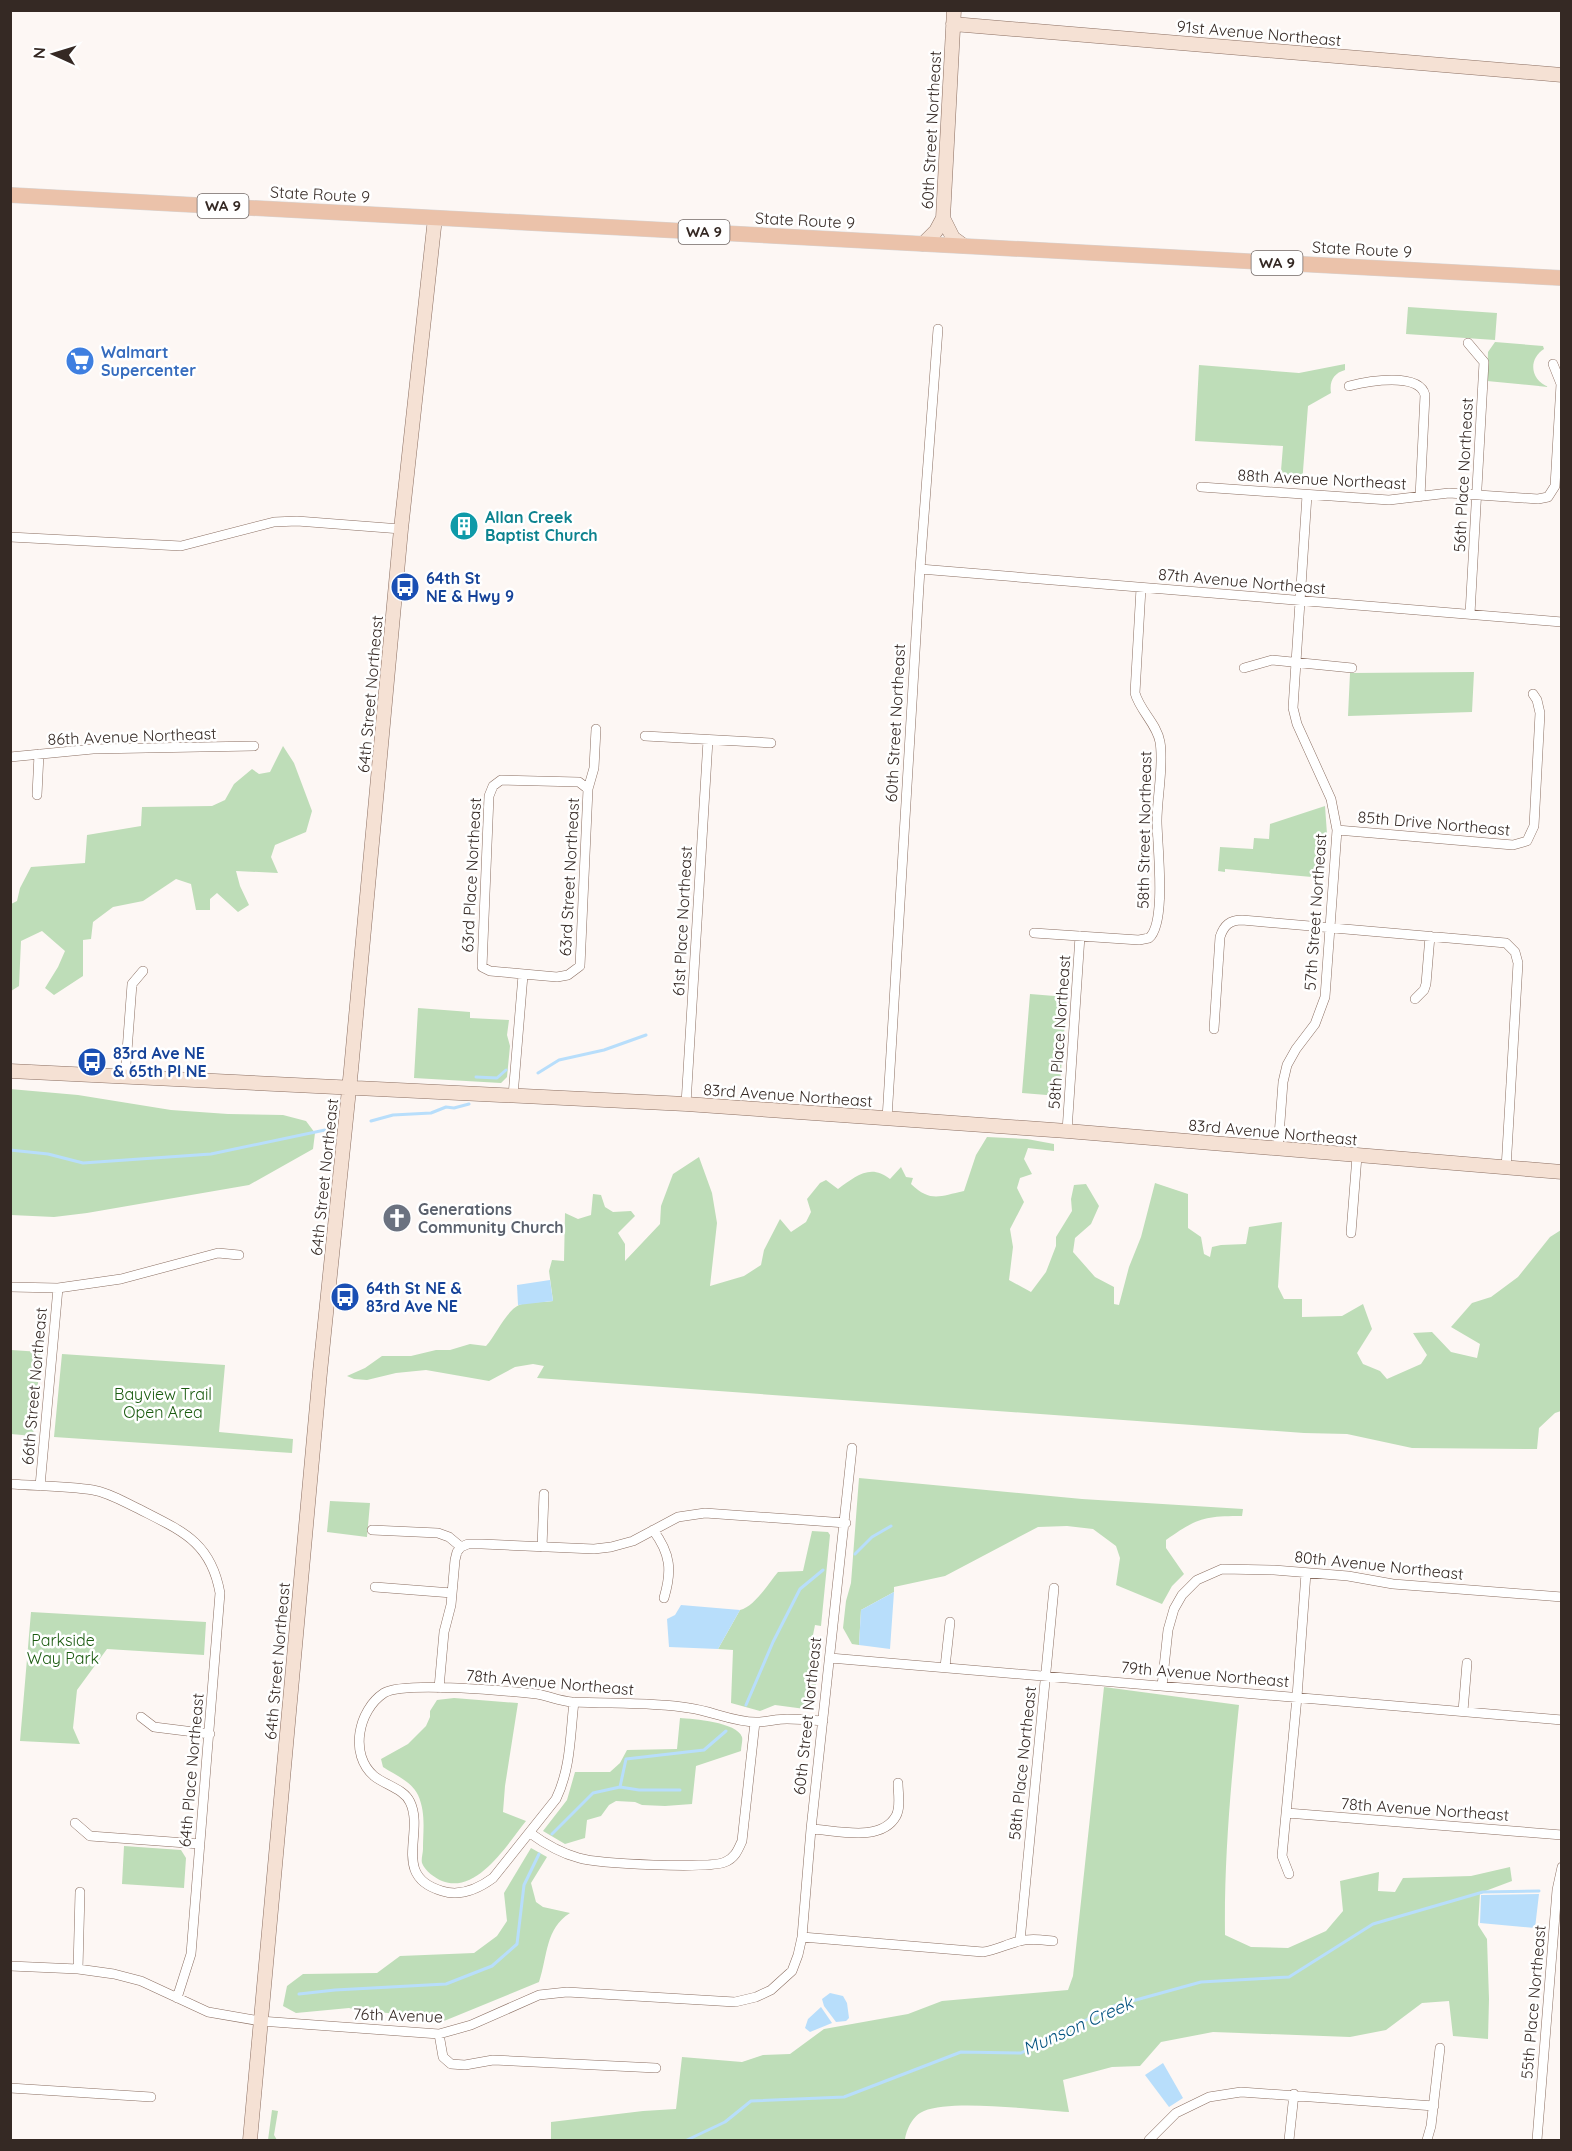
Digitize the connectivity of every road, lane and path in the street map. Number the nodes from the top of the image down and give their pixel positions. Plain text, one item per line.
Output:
1 (954, 17) edge
2 (1562, 75) edge
3 (10, 195) edge
4 (435, 218) junction
5 (943, 218) junction
6 (923, 244) junction
7 (964, 246) junction
8 (1562, 278) edge
9 (938, 329) dead end
10 (1468, 343) dead end
11 (1553, 364) dead end
12 (1349, 386) dead end
13 (1201, 487) dead end
14 (1307, 495) junction
15 (1478, 495) junction
16 (1420, 497) junction
17 (401, 529) junction
18 (10, 537) edge
19 (920, 569) junction
20 (1142, 588) junction
21 (1300, 601) junction
22 (1470, 614) junction
23 (1562, 622) edge
24 (1296, 663) junction
25 (1244, 668) dead end
26 (1352, 668) dead end
27 (1533, 694) dead end
28 (596, 729) dead end
29 (645, 736) dead end
30 (708, 740) junction
31 (771, 743) dead end
32 (254, 746) dead end
33 (39, 754) junction
34 (10, 757) edge
35 (588, 789) junction
36 (37, 795) dead end
37 (1337, 830) junction
38 (1330, 927) junction
39 (1034, 933) dead end
40 (1080, 936) junction
41 (1430, 936) junction
42 (143, 971) dead end
43 (523, 975) junction
44 (1415, 999) dead end
45 (1214, 1029) dead end
46 (10, 1071) edge
47 (125, 1078) junction
48 (349, 1089) junction
49 (513, 1096) junction
50 (686, 1104) junction
51 (887, 1119) junction
52 (1067, 1131) junction
53 (1278, 1149) junction
54 (1357, 1156) junction
55 (1506, 1169) junction
56 (1562, 1172) edge
57 (1351, 1233) dead end
58 (238, 1255) dead end
59 (10, 1287) edge
60 (58, 1288) junction
61 (852, 1448) dead end
62 (10, 1484) edge
63 (40, 1486) junction
64 (544, 1494) dead end
65 (846, 1522) junction
66 (372, 1530) dead end
67 (653, 1530) junction
68 (461, 1547) junction
69 (542, 1547) junction
70 (1306, 1573) junction
71 (375, 1587) dead end
72 (1054, 1588) dead end
73 (452, 1593) junction
74 (1562, 1597) edge
75 (663, 1598) dead end
76 (950, 1622) dead end
77 (830, 1658) junction
78 (1467, 1663) dead end
79 (945, 1667) junction
80 (1046, 1676) junction
81 (1162, 1686) junction
82 (439, 1688) junction
83 (1297, 1697) junction
84 (574, 1702) junction
85 (1463, 1711) junction
86 (141, 1717) dead end
87 (1562, 1720) edge
88 (823, 1721) junction
89 (755, 1722) junction
90 (210, 1734) junction
91 (898, 1783) dead end
92 (1287, 1813) junction
93 (75, 1823) dead end
94 (812, 1829) junction
95 (530, 1833) junction
96 (1562, 1835) edge
97 (200, 1844) junction
98 (1562, 1867) edge
99 (1289, 1874) dead end
100 (80, 1892) dead end
101 (802, 1937) junction
102 (1020, 1941) junction
103 (1053, 1941) dead end
104 (10, 1966) edge
105 (78, 1969) junction
106 (781, 1982) joint
107 (177, 1998) junction
108 (260, 2021) junction
109 (439, 2034) junction
110 (1440, 2048) dead end
111 (656, 2068) dead end
112 (10, 2088) edge
113 (1294, 2094) junction
114 (151, 2097) dead end
115 (1434, 2106) junction
116 (250, 2140) edge
117 (1149, 2140) edge
118 (1290, 2140) edge
119 (1427, 2140) edge
120 (1537, 2140) edge

1 - 2 street, 91st Avenue Northeast
1 - 5 street, 60th Street Northeast
3 - 4 main road, State Route 9 / WA 9
4 - 6 main road, State Route 9 / WA 9
4 - 17 street, 64th Street Northeast
5 - 6 street, 60th Street Northeast
5 - 7 street
6 - 7 main road, State Route 9 / WA 9
7 - 8 main road, State Route 9 / WA 9
9 - 19 street, 60th Street Northeast
10 - 15 street, 56th Place Northeast
11 - 15 street, 88th Avenue Northeast
12 - 16 street
13 - 14 street, 88th Avenue Northeast
14 - 16 street, 88th Avenue Northeast
14 - 21 street, 57th Street Northeast
15 - 16 street, 88th Avenue Northeast
15 - 22 street, 56th Place Northeast
17 - 18 street
17 - 48 street, 64th Street Northeast
19 - 20 street, 87th Avenue Northeast
19 - 51 street, 60th Street Northeast
20 - 21 street, 87th Avenue Northeast
20 - 40 street, 58th Street Northeast
21 - 22 street, 87th Avenue Northeast
21 - 24 street, 57th Street Northeast
22 - 23 street, 87th Avenue Northeast
24 - 25 street
24 - 26 street
24 - 37 street, 57th Street Northeast
27 - 37 street, 85th Drive Northeast
28 - 35 street
29 - 30 street
30 - 31 street
30 - 50 street, 61st Place Northeast
32 - 33 street, 86th Avenue Northeast
33 - 34 street, 86th Avenue Northeast
33 - 36 street
35 - 43 street, 63rd Street Northeast
35 - 43 street, 63rd Place Northeast
37 - 38 street, 57th Street Northeast
38 - 41 street
38 - 45 street
38 - 53 street, 57th Street Northeast
39 - 40 street
40 - 52 street, 58th Place Northeast
41 - 44 street
41 - 55 street
42 - 47 street
43 - 49 street
46 - 47 street, 83rd Avenue Northeast
47 - 48 street, 83rd Avenue Northeast
48 - 49 street, 83rd Avenue Northeast
48 - 108 street, 64th Street Northeast
49 - 50 street, 83rd Avenue Northeast
50 - 51 street, 83rd Avenue Northeast
51 - 52 street, 83rd Avenue Northeast
52 - 53 street, 83rd Avenue Northeast
53 - 54 street, 83rd Avenue Northeast
54 - 55 street, 83rd Avenue Northeast
54 - 57 street
55 - 56 street, 83rd Avenue Northeast
58 - 60 street
59 - 60 street
60 - 63 street, 66th Street Northeast
61 - 65 street, 60th Street Northeast
62 - 63 street
63 - 90 street, 64th Place Northeast
64 - 69 street
65 - 67 street
65 - 77 street, 60th Street Northeast
66 - 68 street
67 - 69 street
67 - 75 street
68 - 69 street
68 - 73 street
70 - 74 street, 80th Avenue Northeast
70 - 81 street, 80th Avenue Northeast
70 - 83 street
71 - 73 street
72 - 80 street, 58th Place Northeast
73 - 82 street
76 - 79 street
77 - 79 street, 79th Avenue Northeast
77 - 88 street, 60th Street Northeast
78 - 85 street
79 - 80 street, 79th Avenue Northeast
80 - 81 street, 79th Avenue Northeast
80 - 102 street, 58th Place Northeast
81 - 83 street, 79th Avenue Northeast
82 - 84 street, 78th Avenue Northeast
82 - 95 street, 78th Avenue Northeast
83 - 85 street, 79th Avenue Northeast
83 - 92 street
84 - 89 street, 78th Avenue Northeast
84 - 95 street
85 - 87 street, 79th Avenue Northeast
86 - 90 street
88 - 89 street, 78th Avenue Northeast
88 - 94 street, 60th Street Northeast
89 - 95 street
90 - 97 street, 64th Place Northeast
91 - 94 street
92 - 96 street, 78th Avenue Northeast
92 - 99 street
93 - 97 street
94 - 101 street, 60th Street Northeast
97 - 107 street, 64th Place Northeast
98 - 120 street, 55th Place Northeast
100 - 105 street
101 - 102 street
101 - 106 street, 60th Street Northeast
102 - 103 street
104 - 105 street, 76th Avenue
105 - 107 street, 76th Avenue
106 - 109 street, 76th Avenue
107 - 108 street, 76th Avenue
108 - 109 street, 76th Avenue
108 - 116 street, 64th Street Northeast
109 - 111 street
110 - 115 street
112 - 114 street
113 - 115 street
113 - 117 street
113 - 118 street
115 - 119 street

